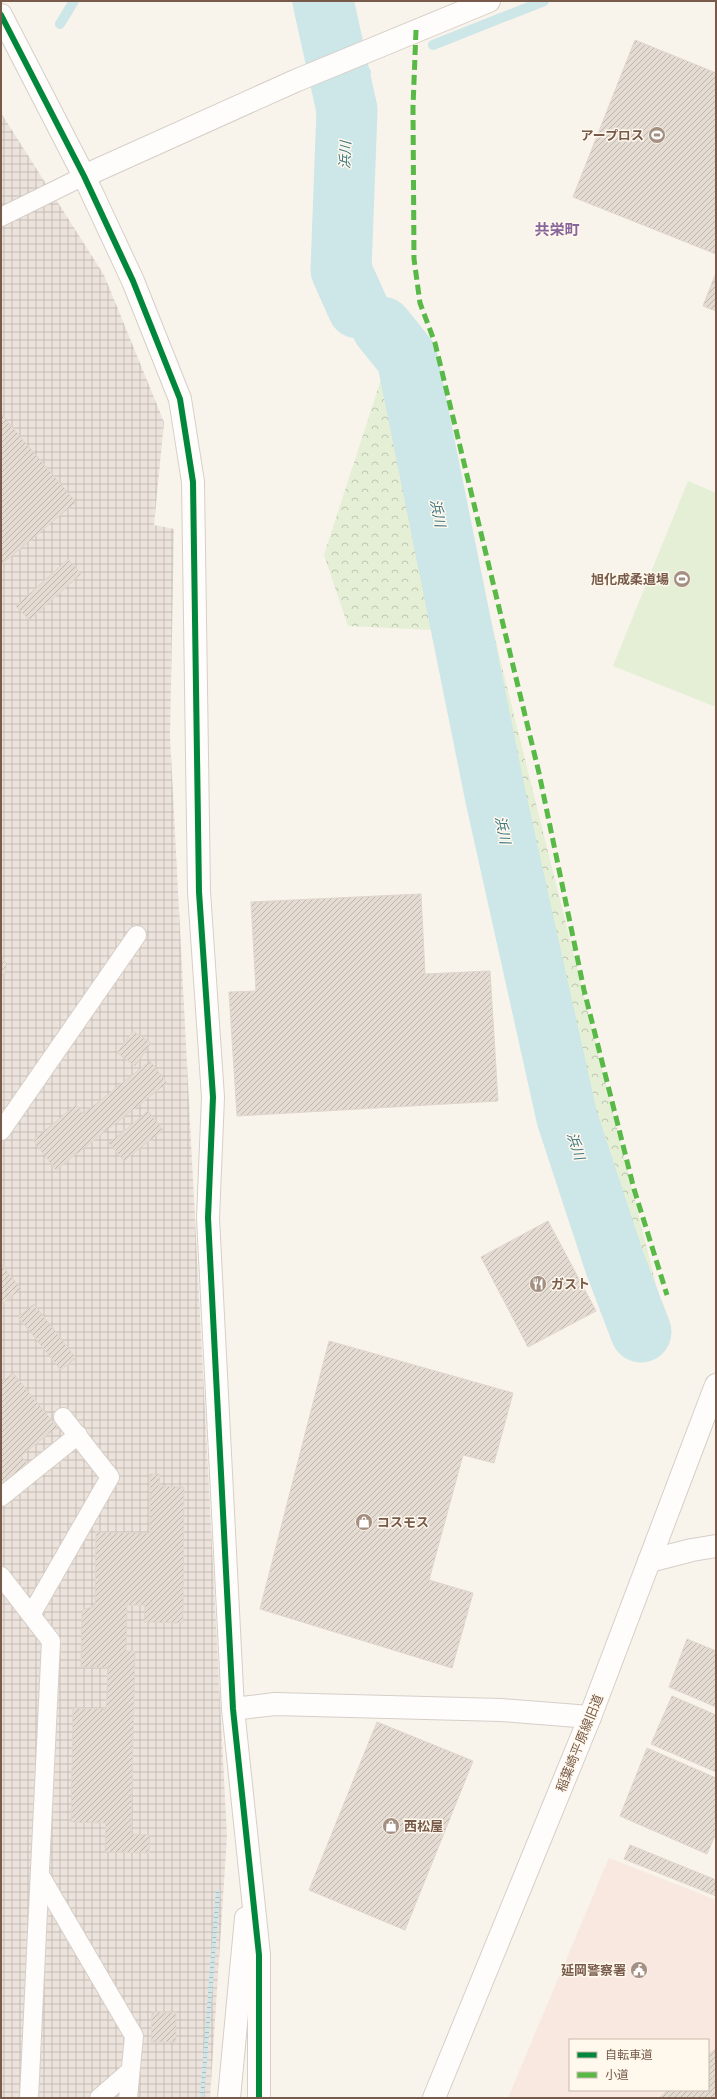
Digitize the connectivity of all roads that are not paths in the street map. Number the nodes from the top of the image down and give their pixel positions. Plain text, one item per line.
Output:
1 (489, 1) edge
2 (1, 15) edge
3 (84, 176) junction
4 (1, 217) edge
5 (137, 936) dead end
6 (1, 1131) edge
7 (716, 1385) edge
8 (63, 1417) dead end
9 (78, 1434) junction
10 (1, 1497) edge
11 (716, 1546) edge
12 (649, 1561) junction
13 (3, 1584) edge
14 (31, 1615) junction
15 (233, 1709) junction
16 (590, 1717) junction
17 (40, 1875) junction
18 (250, 1879) junction
19 (130, 2071) junction
20 (29, 2098) edge
21 (99, 2098) edge
22 (128, 2098) edge
23 (229, 2098) edge
24 (259, 2098) edge
25 (434, 2098) edge

1 - 3 street
2 - 3 street
3 - 4 lane
3 - 15 street
5 - 6 lane
7 - 12 street, 稲葉崎平原線旧道
8 - 9 lane
9 - 10 lane
9 - 14 lane
11 - 12 street
12 - 16 street, 稲葉崎平原線旧道
13 - 14 lane
14 - 17 lane
15 - 16 street
15 - 18 street
16 - 25 street, 稲葉崎平原線旧道
17 - 19 lane
17 - 20 lane
18 - 23 street
18 - 24 street
19 - 21 lane
19 - 22 lane

